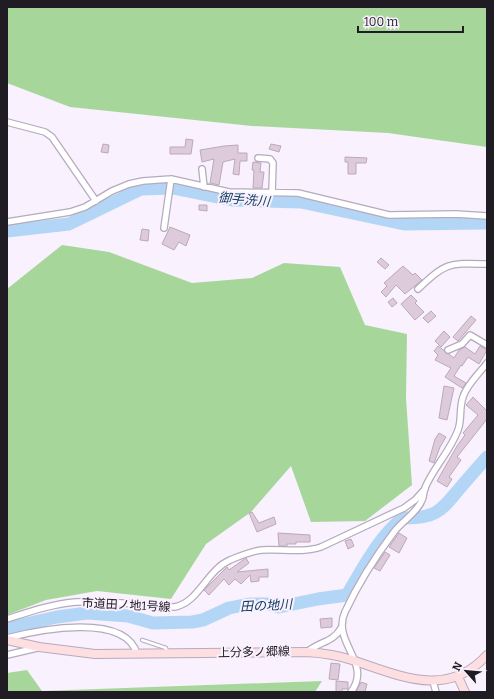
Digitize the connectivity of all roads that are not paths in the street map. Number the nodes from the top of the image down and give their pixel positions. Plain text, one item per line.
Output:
1 (7, 122) edge
2 (258, 158) dead end
3 (202, 169) dead end
4 (170, 181) junction
5 (204, 187) junction
6 (272, 192) junction
7 (96, 201) junction
8 (487, 216) edge
9 (7, 222) edge
10 (164, 228) dead end
11 (487, 264) edge
12 (418, 289) dead end
13 (487, 345) edge
14 (448, 350) dead end
15 (487, 363) edge
16 (425, 489) junction
17 (7, 619) edge
18 (341, 628) junction
19 (7, 639) edge
20 (142, 640) dead end
21 (36, 647) junction
22 (307, 652) junction
23 (137, 654) junction
24 (167, 654) junction
25 (7, 655) edge
26 (487, 655) edge
27 (356, 661) junction
28 (459, 679) junction
29 (435, 689) edge
30 (351, 692) edge
31 (465, 692) edge

1 - 7 street
2 - 6 street
3 - 5 street
4 - 5 street
4 - 7 street
4 - 10 street
5 - 6 street
6 - 8 street
7 - 9 street
11 - 12 street
13 - 14 street
15 - 16 street
16 - 17 street, 市道田ノ地1号線
16 - 18 street
18 - 22 street
18 - 27 street
19 - 21 main road, 上分多ノ郷線
19 - 23 street
20 - 24 lane
21 - 23 main road, 上分多ノ郷線
21 - 25 street
22 - 24 main road, 上分多ノ郷線
22 - 27 main road, 上分多ノ郷線
23 - 24 main road, 上分多ノ郷線
26 - 28 main road, 上分多ノ郷線
27 - 29 main road, 上分多ノ郷線
27 - 30 street
28 - 29 main road, 上分多ノ郷線
28 - 31 main road

